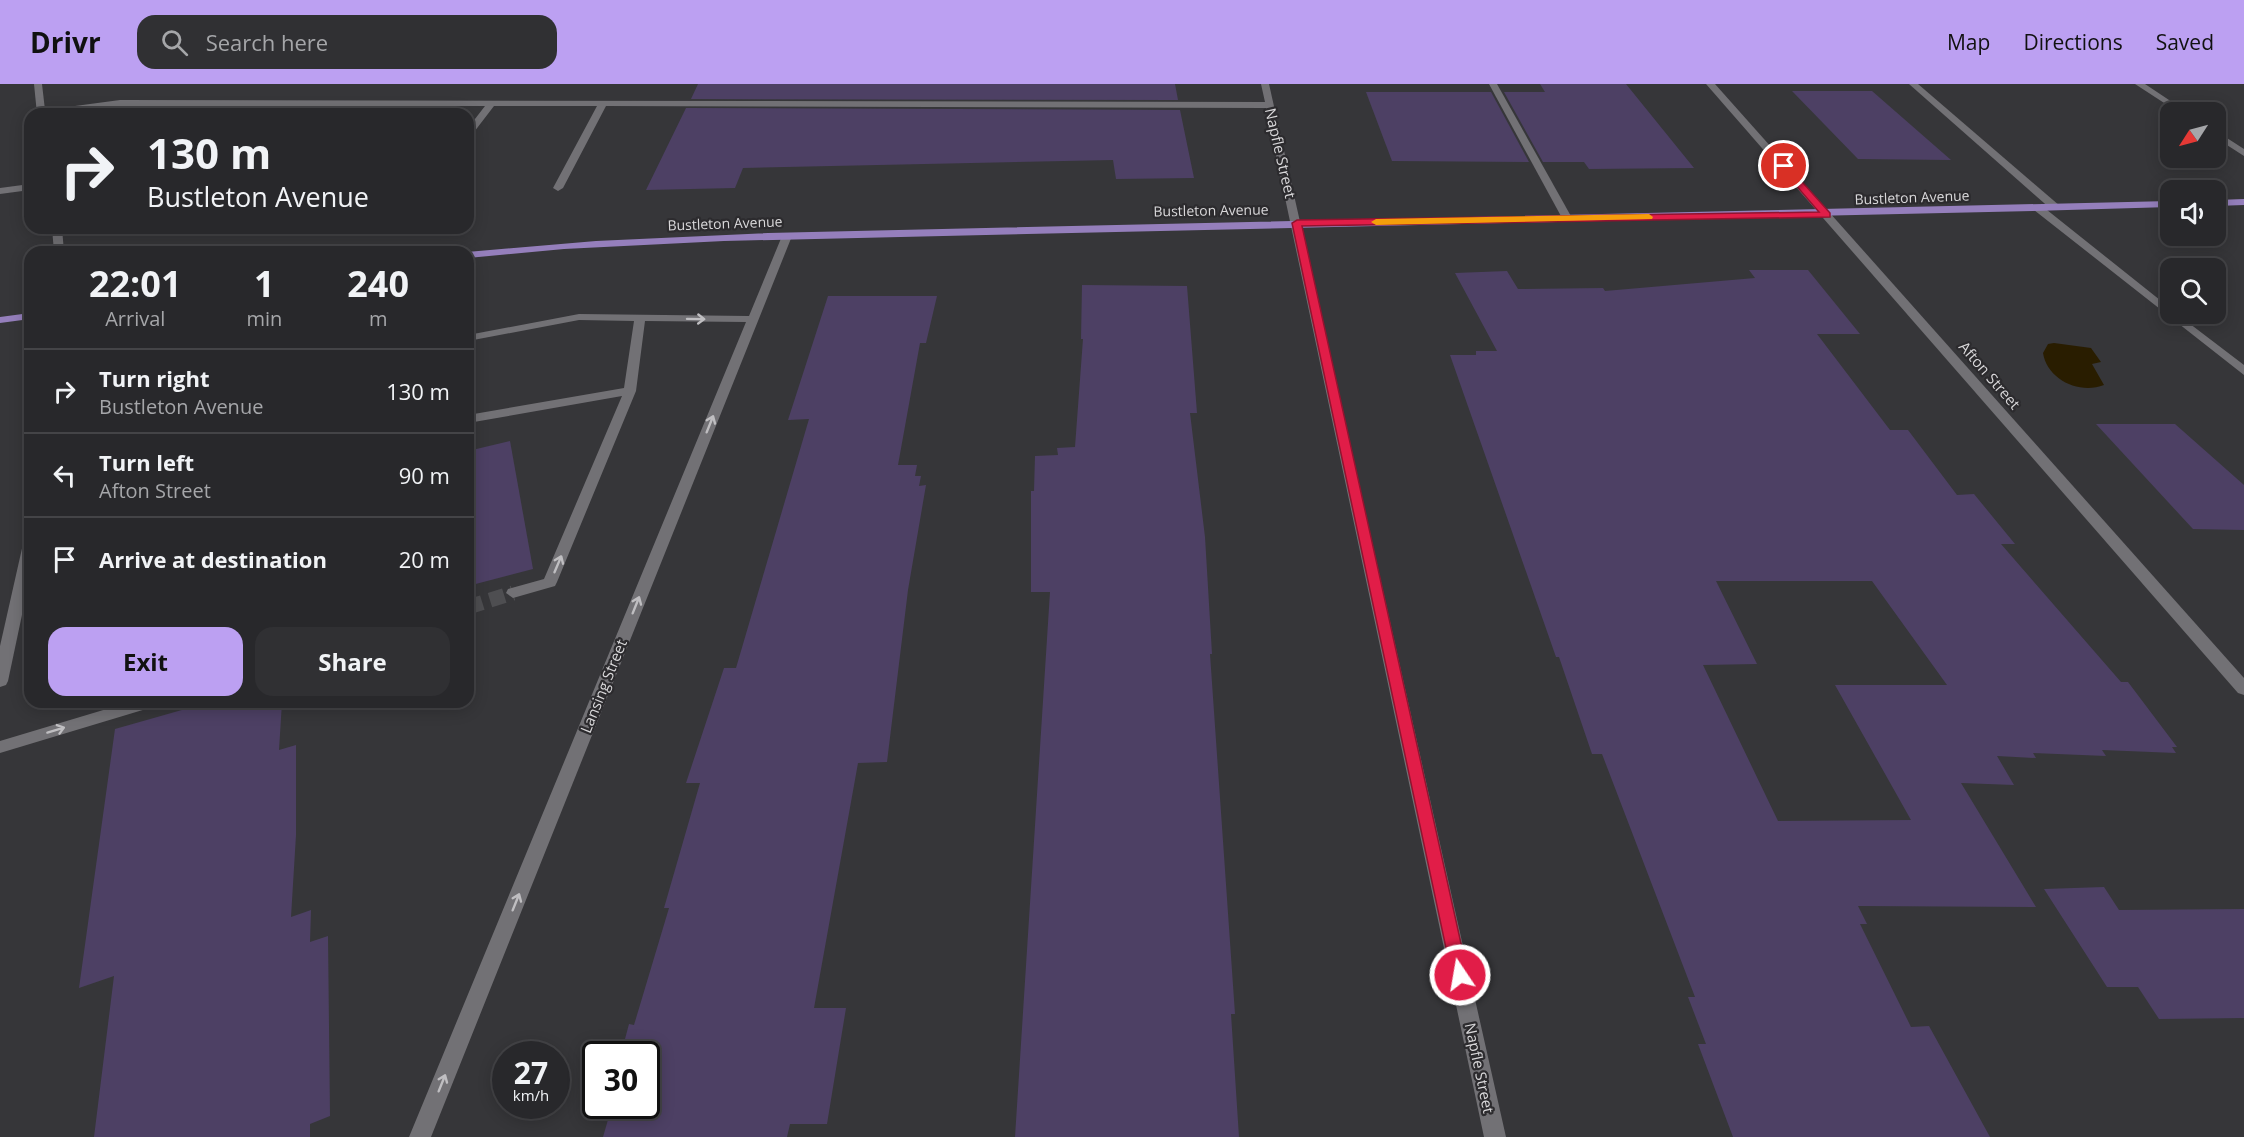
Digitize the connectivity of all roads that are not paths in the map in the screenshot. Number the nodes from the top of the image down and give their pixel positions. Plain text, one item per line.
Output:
1 (38, 84) edge
2 (1265, 84) edge
3 (1493, 84) edge
4 (1710, 84) edge
5 (1913, 84) edge
6 (2139, 84) edge
7 (2167, 102) edge
8 (492, 103) junction
9 (603, 103) junction
10 (1270, 105) junction
11 (40, 108) edge
12 (84, 108) edge
13 (474, 126) edge
14 (2226, 141) edge
15 (2244, 153) edge
16 (24, 188) edge
17 (558, 188) dead end
18 (0, 191) edge
19 (2244, 202) edge
20 (2226, 203) edge
21 (2160, 204) edge
22 (2038, 208) junction
23 (2056, 208) junction
24 (1827, 215) junction
25 (1567, 218) junction
26 (1297, 223) junction
27 (787, 236) junction
28 (474, 254) edge
29 (2160, 304) edge
30 (24, 317) edge
31 (640, 318) junction
32 (752, 319) junction
33 (0, 320) edge
34 (2185, 324) edge
35 (474, 337) edge
36 (2244, 371) edge
37 (630, 391) junction
38 (474, 418) edge
39 (24, 571) edge
40 (513, 593) tunnel mouth
41 (0, 681) edge
42 (2244, 689) edge
43 (130, 708) edge
44 (0, 747) edge
45 (420, 1137) edge
46 (1495, 1137) edge

1 - 11 street
2 - 10 street, Napfle Street
3 - 25 street
4 - 24 street, Afton Street
5 - 23 street
6 - 7 street
8 - 9 street
8 - 12 street
8 - 13 street
9 - 10 street
9 - 17 street
10 - 26 street, Napfle Street
14 - 15 street
16 - 18 street
19 - 20 main road
21 - 23 main road, Bustleton Avenue
22 - 23 main road, Bustleton Avenue
22 - 24 main road, Bustleton Avenue
22 - 29 street
24 - 25 main road, Bustleton Avenue
24 - 42 street, Afton Street
25 - 26 main road, Bustleton Avenue
26 - 27 main road, Bustleton Avenue
26 - 46 street, Napfle Street
27 - 28 main road, Bustleton Avenue
27 - 32 street, Lansing Street
30 - 33 main road
31 -> 32 street
31 - 35 street
31 - 37 street
45 -> 32 street, Lansing Street
34 - 36 street
37 - 38 street
40 -> 37 street
39 - 41 street
44 -> 43 street

